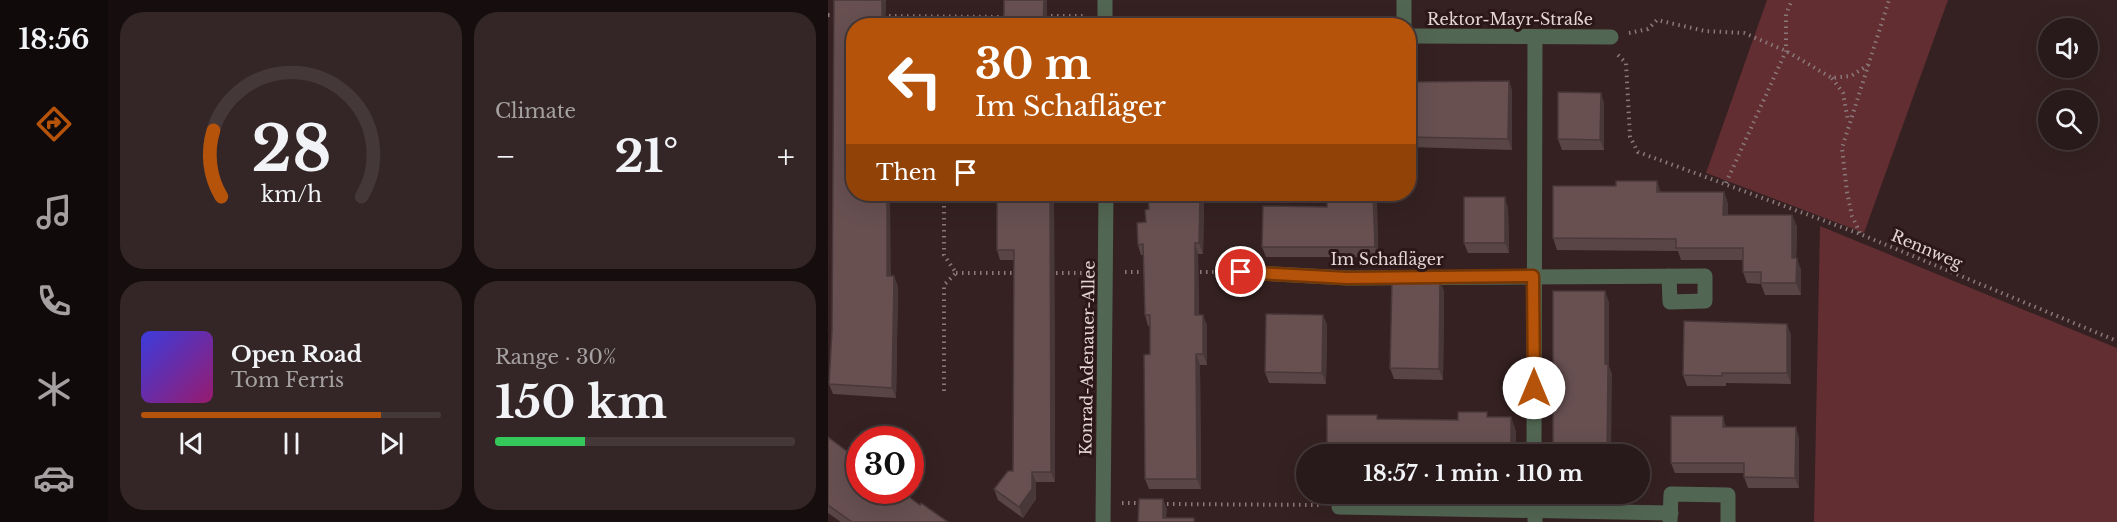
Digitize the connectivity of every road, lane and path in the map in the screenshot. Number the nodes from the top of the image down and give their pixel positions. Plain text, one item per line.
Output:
1 (1106, 0) edge
2 (1404, 0) edge
3 (1792, 0) edge
4 (1889, 0) edge
5 (828, 15) edge
6 (843, 15) edge
7 (877, 16) edge
8 (1009, 16) edge
9 (1043, 16) edge
10 (1068, 18) edge
11 (1105, 18) edge
12 (1404, 18) edge
13 (1416, 36) edge
14 (1535, 37) junction
15 (1611, 37) junction
16 (1786, 51) junction
17 (1868, 65) junction
18 (1832, 78) junction
19 (1848, 122) junction
20 (1726, 183) junction
21 (944, 201) edge
22 (1106, 201) edge
23 (1860, 234) junction
24 (1241, 272) dead end
25 (1533, 276) junction
26 (1670, 276) dead end
27 (2117, 341) edge
28 (944, 392) dead end
29 (1534, 444) edge
30 (1103, 502) junction
31 (1148, 504) edge
32 (1156, 504) edge
33 (1339, 507) joint
34 (1535, 516) edge
35 (1671, 518) edge
36 (1103, 522) edge
37 (1728, 522) edge

1 - 11 street
2 - 12 street
3 - 16 path
4 - 17 path
5 - 6 path
7 - 8 path
9 - 10 path
13 - 14 street, Rektor-Mayr-Straße
14 - 15 street, Rektor-Mayr-Straße
14 - 25 street
15 - 16 path
15 - 20 path, Rennweg
16 - 18 path
16 - 20 path
17 - 18 path
17 - 19 path
18 - 19 path
19 - 23 path
20 - 23 path, Rennweg
21 - 28 path
22 - 30 street, Konrad-Adenauer-Allee
23 - 27 path, Rennweg
24 - 25 street, Im Schafläger
25 - 26 street, Im Schafläger
25 - 29 street
30 - 31 path
30 - 36 street, Konrad-Adenauer-Allee
32 - 33 path
33 - 34 street
34 - 35 street
35 - 37 street

